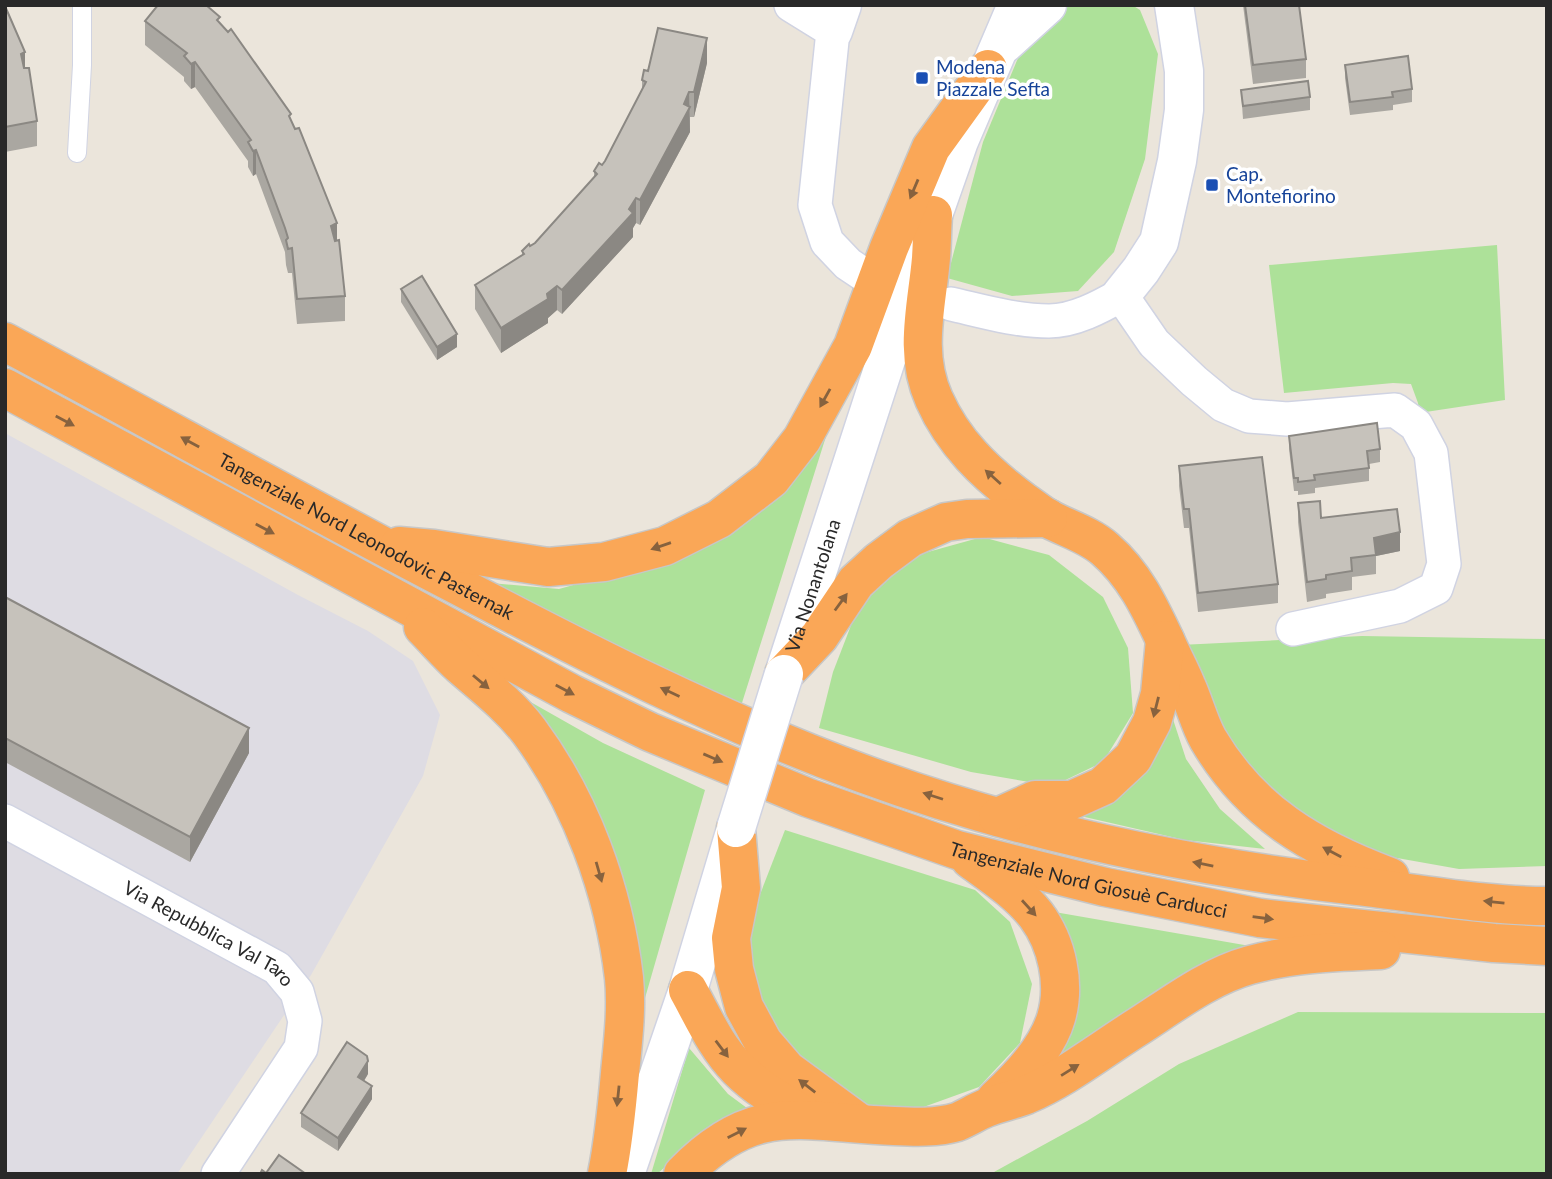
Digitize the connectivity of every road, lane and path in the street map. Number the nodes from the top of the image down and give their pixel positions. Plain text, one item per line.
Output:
1 (82, 5) edge
2 (791, 5) edge
3 (1017, 5) edge
4 (1047, 5) edge
5 (1170, 15) edge
6 (837, 18) edge
7 (991, 60) junction
8 (76, 153) dead end
9 (933, 215) junction
10 (869, 278) dead end
11 (1121, 295) junction
12 (951, 304) dead end
13 (5, 342) edge
14 (5, 388) edge
15 (1048, 518) junction
16 (379, 545) junction
17 (397, 600) junction
18 (1293, 629) dead end
19 (1165, 640) junction
20 (784, 674) junction
21 (732, 720) joint
22 (998, 817) junction
23 (5, 821) edge
24 (736, 828) junction
25 (957, 850) junction
26 (1441, 896) junction
27 (1547, 906) edge
28 (1494, 943) junction
29 (1547, 946) edge
30 (688, 990) junction
31 (986, 1108) junction
32 (810, 1119) junction
33 (863, 1125) junction
34 (218, 1174) edge
35 (607, 1174) edge
36 (625, 1174) edge
37 (683, 1174) edge

1 - 8 lane
2 - 6 street
3 - 7 main road, Via Nonantolana
4 - 7 main road
5 - 11 main road
6 - 10 street
7 - 9 main road, Via Nonantolana
7 -> 16 highway
15 -> 9 highway
9 - 20 main road, Via Nonantolana
11 - 12 street
11 - 18 street
16 -> 13 highway, Tangenziale Nord Leonodovic Pasternak
14 -> 17 highway
15 - 19 highway
20 -> 15 highway
21 -> 16 highway, Tangenziale Nord Leonodovic Pasternak
17 -> 25 highway, Tangenziale Nord Giosuè Carducci
17 -> 35 highway
19 -> 22 highway
26 -> 19 highway
20 - 24 main road, Via Nonantolana, bridge
22 -> 21 highway, Tangenziale Nord Giosuè Carducci
26 -> 22 highway, Tangenziale Nord Giosuè Carducci
23 - 34 street, Via Repubblica Val Taro
24 - 30 main road, Via Nonantolana
33 -> 24 highway
25 -> 28 highway, Tangenziale Nord Giosuè Carducci
25 -> 31 highway
27 -> 26 highway, Tangenziale Nord Giosuè Carducci
28 - 29 highway, Tangenziale Nord Giosuè Carducci
31 -> 28 highway
30 -> 32 highway
30 - 36 main road, Via Nonantolana
31 - 33 highway
32 - 33 highway
37 -> 32 highway

